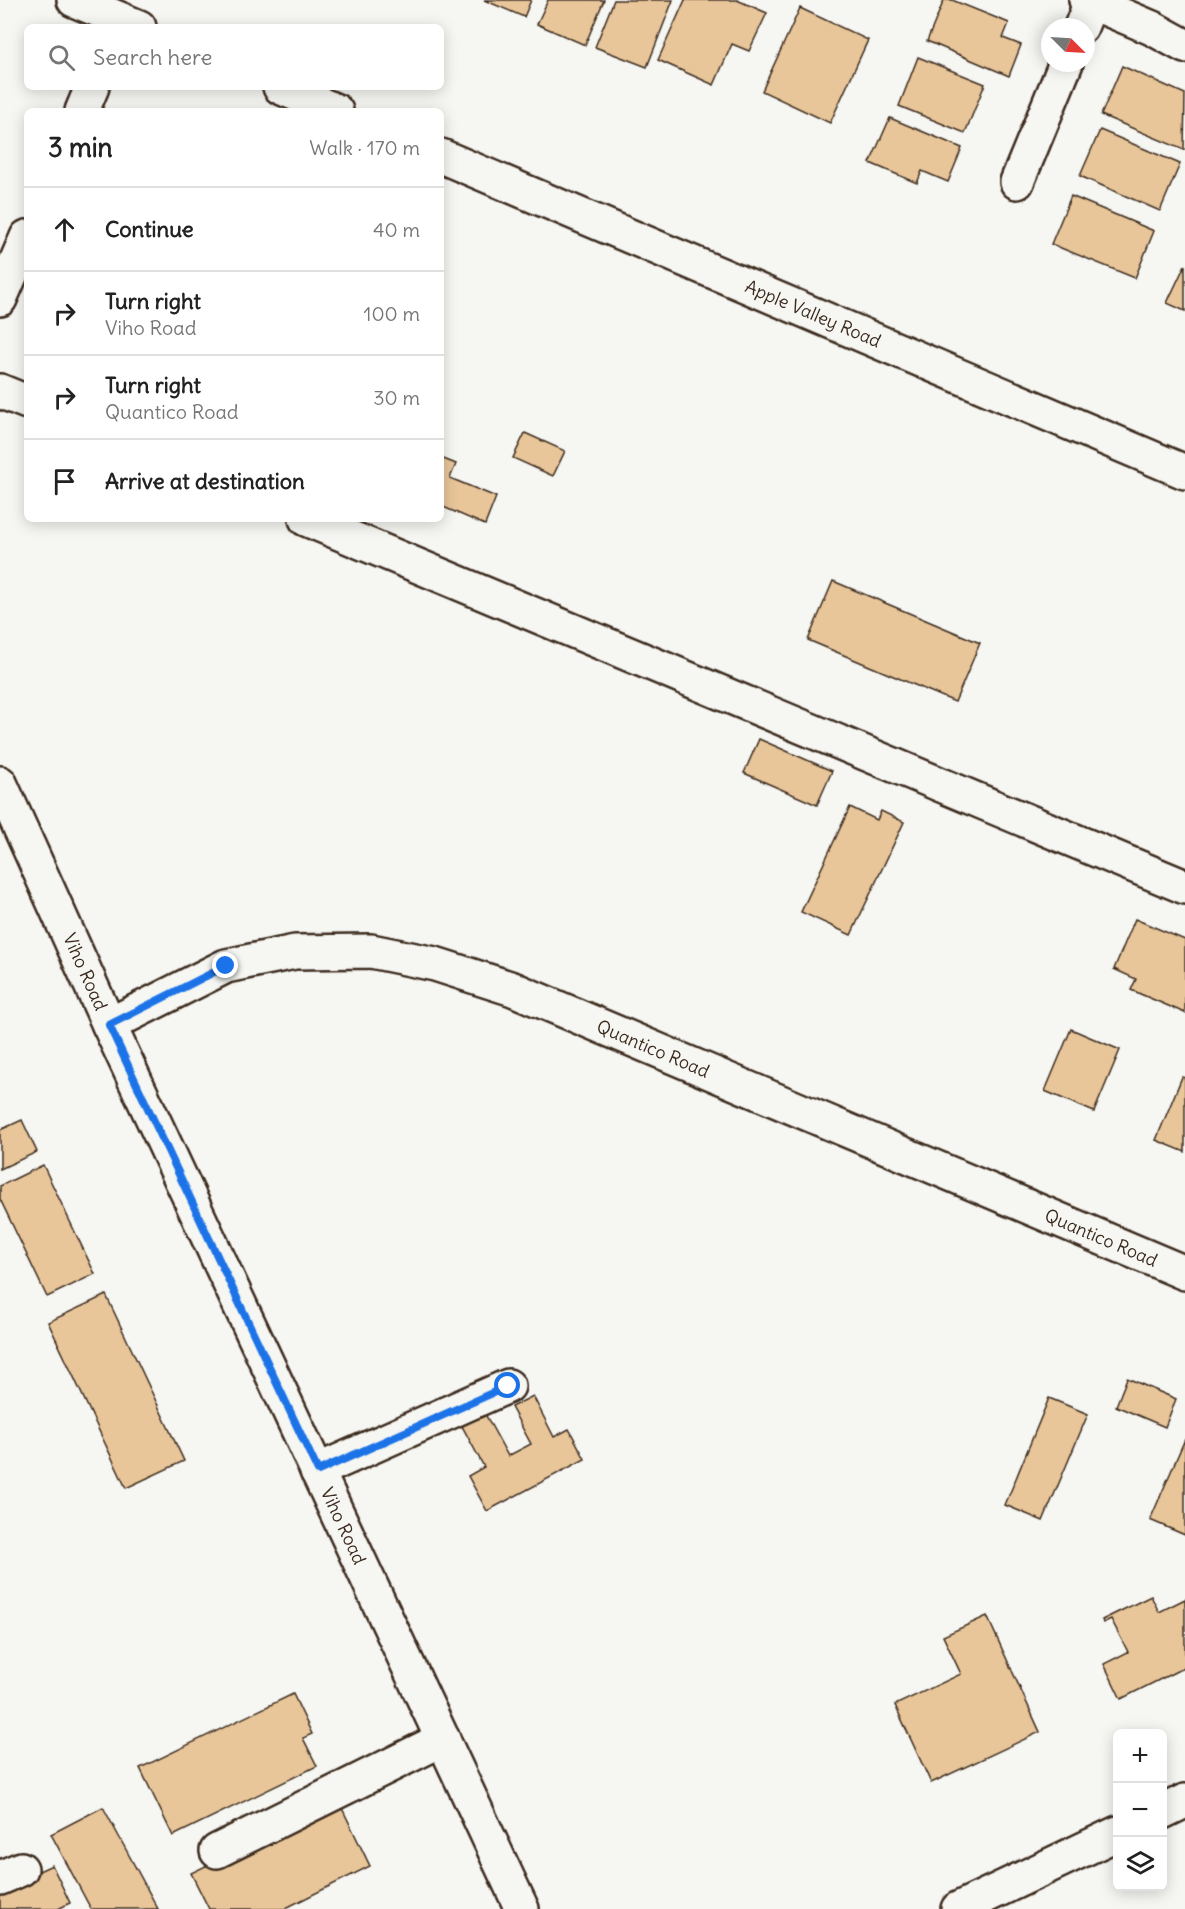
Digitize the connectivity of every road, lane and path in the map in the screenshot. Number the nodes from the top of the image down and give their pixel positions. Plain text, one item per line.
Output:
1 (74, 0) edge
2 (1086, 10) edge
3 (127, 18) edge
4 (1185, 46) edge
5 (1062, 72) edge
6 (91, 90) edge
7 (287, 90) edge
8 (83, 108) edge
9 (329, 108) edge
10 (444, 157) edge
11 (1017, 183) dead end
12 (24, 244) edge
13 (0, 299) edge
14 (0, 391) edge
15 (24, 401) edge
16 (1185, 472) edge
17 (313, 522) edge
18 (0, 783) edge
19 (1185, 887) edge
20 (109, 1025) junction
21 (1185, 1273) edge
22 (508, 1386) dead end
23 (318, 1471) junction
24 (443, 1739) junction
25 (1185, 1801) edge
26 (1167, 1810) edge
27 (1113, 1835) edge
28 (218, 1851) dead end
29 (522, 1909) edge
30 (958, 1909) edge

1 - 3 street
2 - 4 street
5 - 11 street
6 - 8 street
7 - 9 street
10 - 16 street, Apple Valley Road
12 - 13 street
14 - 15 street
17 - 19 street
18 - 20 street, Viho Road
20 - 21 street, Quantico Road
20 - 23 street, Viho Road
22 - 23 street
23 - 24 street, Viho Road
24 - 28 street
24 - 29 street, Viho Road
25 - 26 street
27 - 30 street

